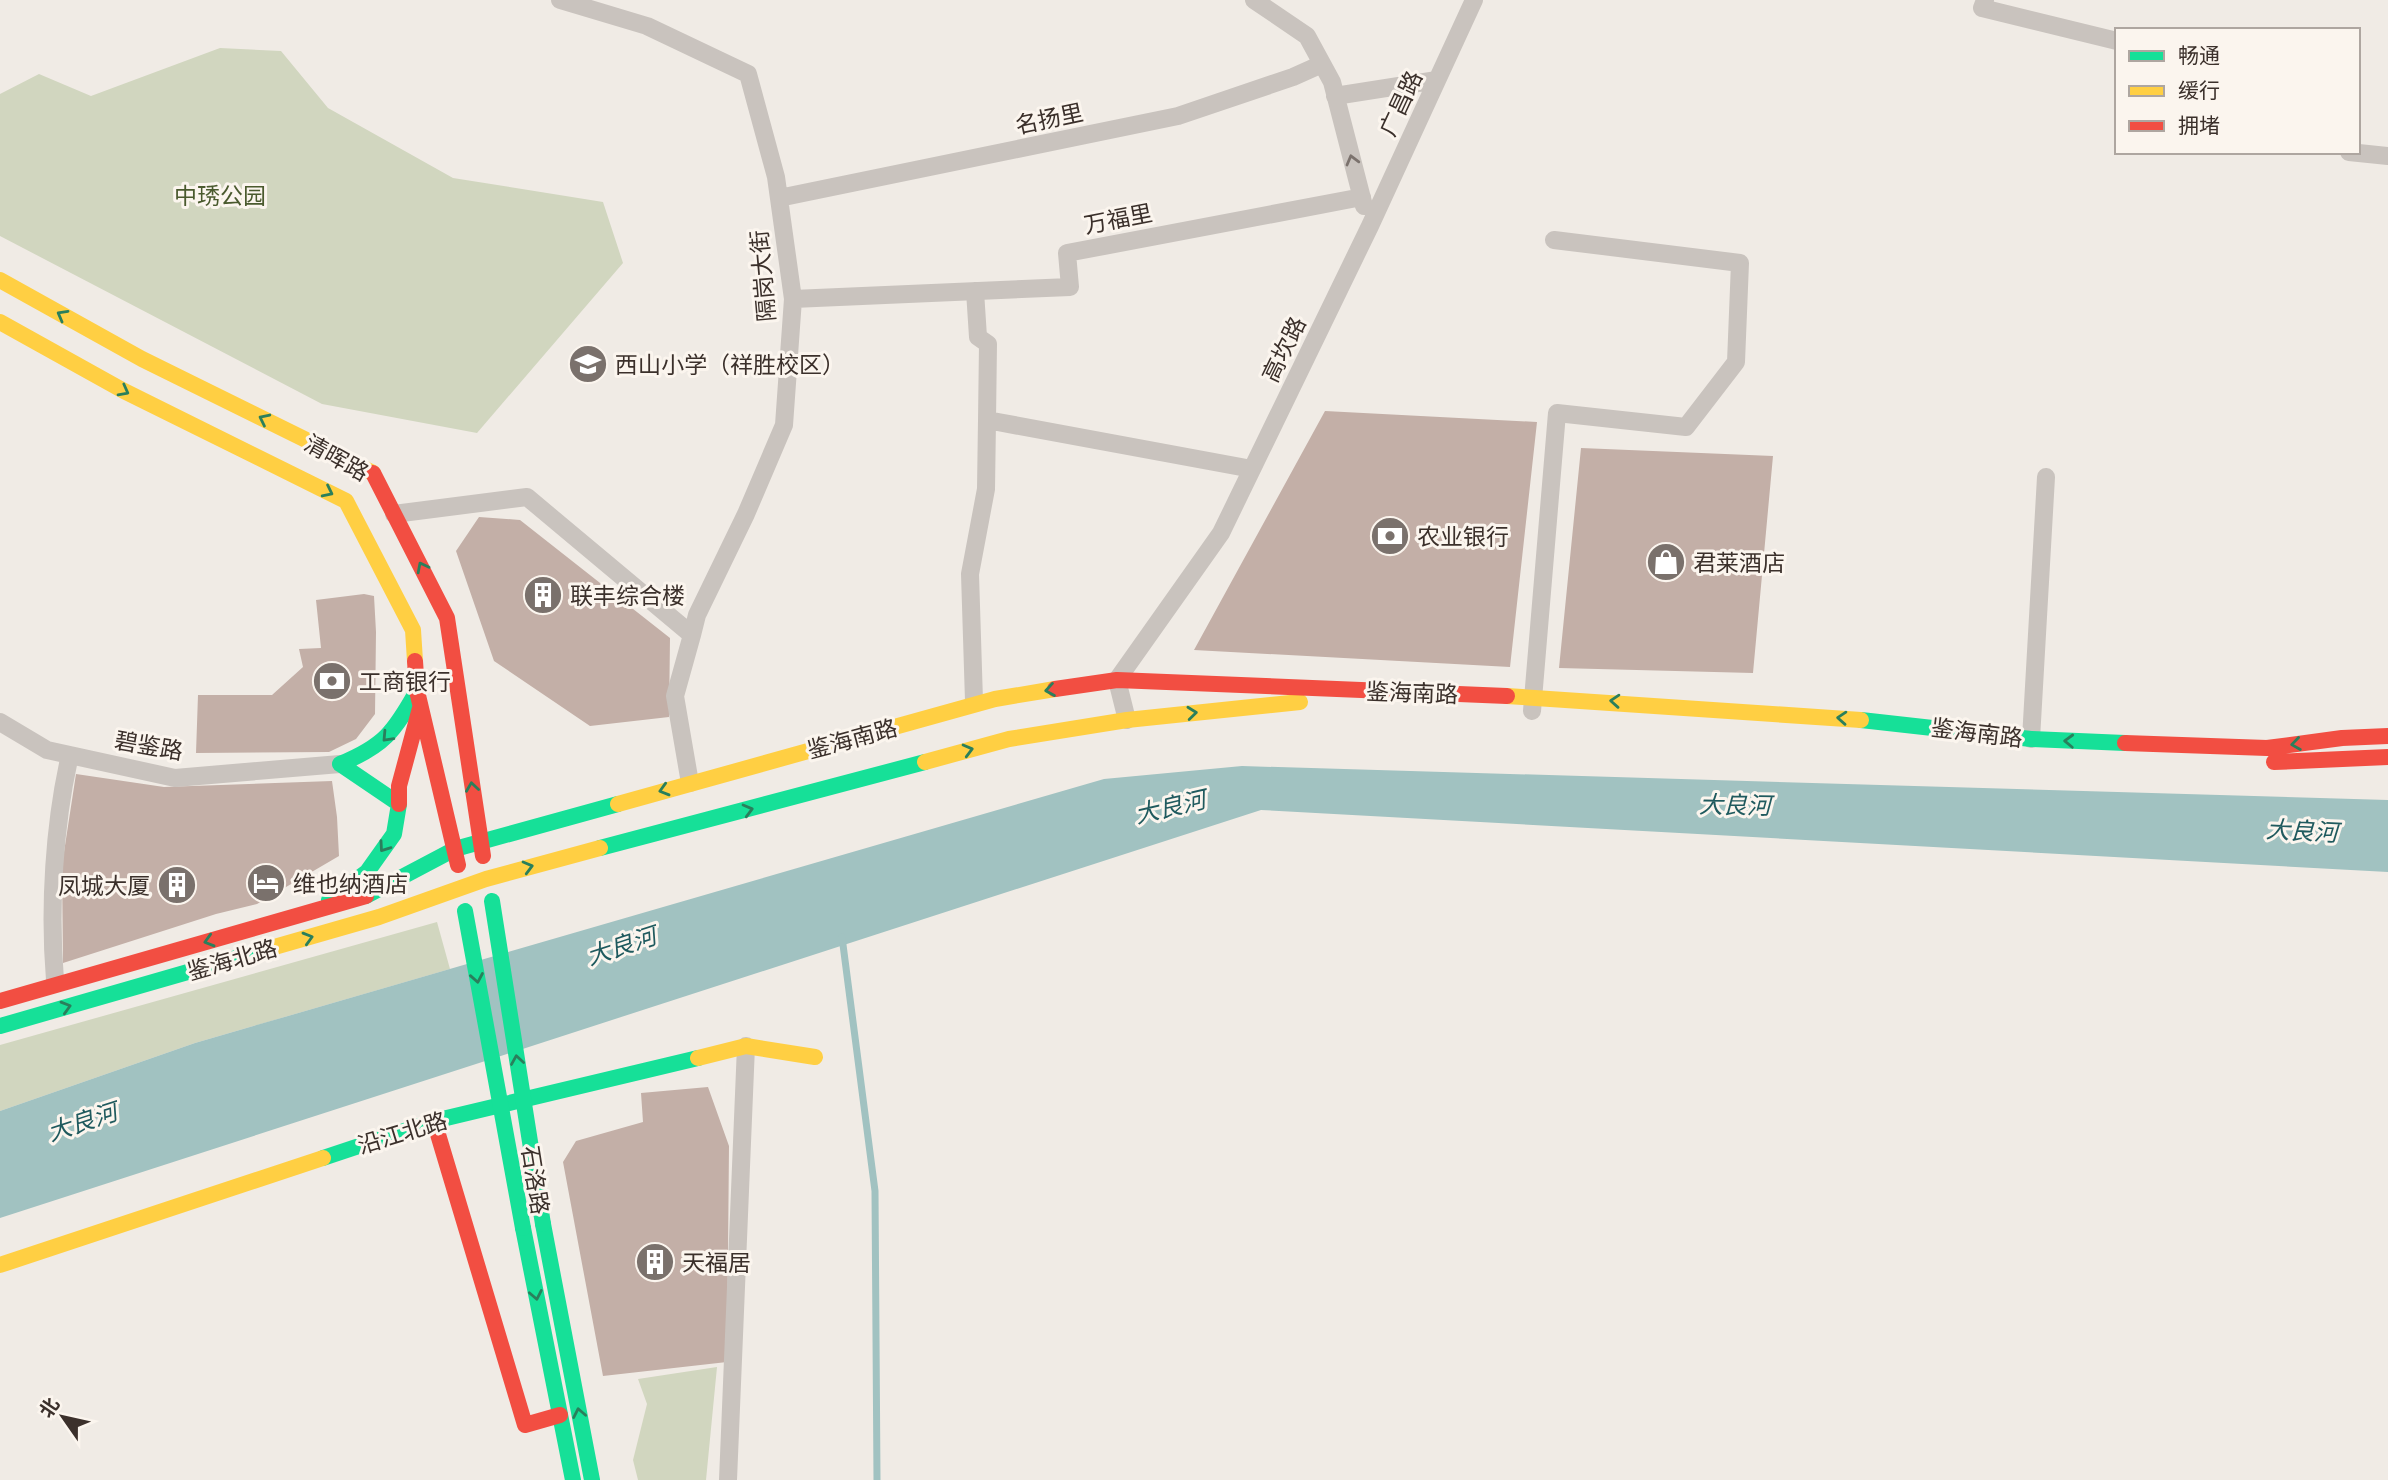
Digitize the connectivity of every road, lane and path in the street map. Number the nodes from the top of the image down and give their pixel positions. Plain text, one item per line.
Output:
1 (560, 0) edge
2 (1254, 0) edge
3 (1474, 0) edge
4 (1985, 0) edge
5 (2115, 41) edge
6 (1322, 64) junction
7 (1437, 80) junction
8 (1335, 96) junction
9 (2360, 153) edge
10 (2388, 156) edge
11 (1362, 197) junction
12 (779, 198) junction
13 (1370, 226) junction
14 (1554, 240) dead end
15 (0, 280) edge
16 (975, 291) junction
17 (793, 299) junction
18 (0, 322) edge
19 (986, 420) junction
20 (1252, 469) junction
21 (2046, 477) dead end
22 (394, 514) junction
23 (692, 635) junction
24 (1117, 680) junction
25 (419, 699) junction
26 (974, 701) dead end
27 (1532, 704) junction
28 (1127, 720) junction
29 (2388, 720) edge
30 (0, 722) edge
31 (2388, 736) edge
32 (2342, 738) junction
33 (2031, 739) junction
34 (70, 755) junction
35 (2388, 757) edge
36 (340, 764) junction
37 (690, 783) junction
38 (399, 804) junction
39 (481, 842) junction
40 (455, 849) junction
41 (486, 878) junction
42 (463, 887) junction
43 (316, 910) junction
44 (55, 980) dead end
45 (0, 1000) edge
46 (0, 1026) edge
47 (746, 1046) junction
48 (815, 1056) dead end
49 (434, 1121) junction
50 (0, 1265) edge
51 (560, 1415) junction
52 (573, 1480) edge
53 (592, 1480) edge
54 (728, 1480) edge

1 - 12 street, 隔岗大街
2 - 6 street
3 - 7 street, 广昌路
4 - 5 street
6 - 8 street
6 - 12 street, 名扬里
7 - 8 street
7 - 13 street, 广昌路
11 -> 8 street
9 - 10 street
11 - 13 street
11 - 16 street, 万福里
12 - 17 street, 隔岗大街
13 - 20 street, 高坎路
14 - 27 street
22 -> 15 main road, 清晖路
16 - 17 street, 万福里
16 - 19 street
17 - 23 street, 隔岗大街
18 -> 25 main road, 清晖路
19 - 20 street
19 - 26 street
20 - 24 street, 高坎路
21 - 33 street
22 - 23 street
39 -> 22 main road, 清晖路
23 - 37 street, 隔岗大街
24 - 27 main road, 鉴海南路
24 - 28 street
24 -> 37 main road, 鉴海南路
25 -> 36 main road
25 - 38 main road
25 - 40 main road, 清晖路
28 -> 27 main road, 鉴海南路
33 -> 27 main road, 鉴海南路
27 - 35 main road, 鉴海南路
41 -> 28 main road, 鉴海南路
29 - 32 main road
30 - 34 street, 碧鉴路
31 - 32 main road, 鉴海南路
32 -> 33 main road, 鉴海南路
34 - 36 street, 碧鉴路
34 - 44 street
36 - 38 main road
37 -> 39 main road, 鉴海南路
38 -> 43 main road
39 - 40 main road, 鉴海南路
39 - 41 main road, 清晖路
40 - 42 main road, 清晖路
40 - 43 main road, 鉴海北路
41 - 42 main road, 鉴海南路
53 -> 41 main road, 石洛路, bridge
46 -> 42 main road, 鉴海北路
42 -> 51 main road, 石洛路, bridge
43 -> 45 main road, 鉴海北路
47 - 48 main road, 沿江北路
47 - 49 main road, 沿江北路
47 - 54 street
49 - 50 main road, 沿江北路
49 - 51 main road
51 - 52 main road, 石洛路

